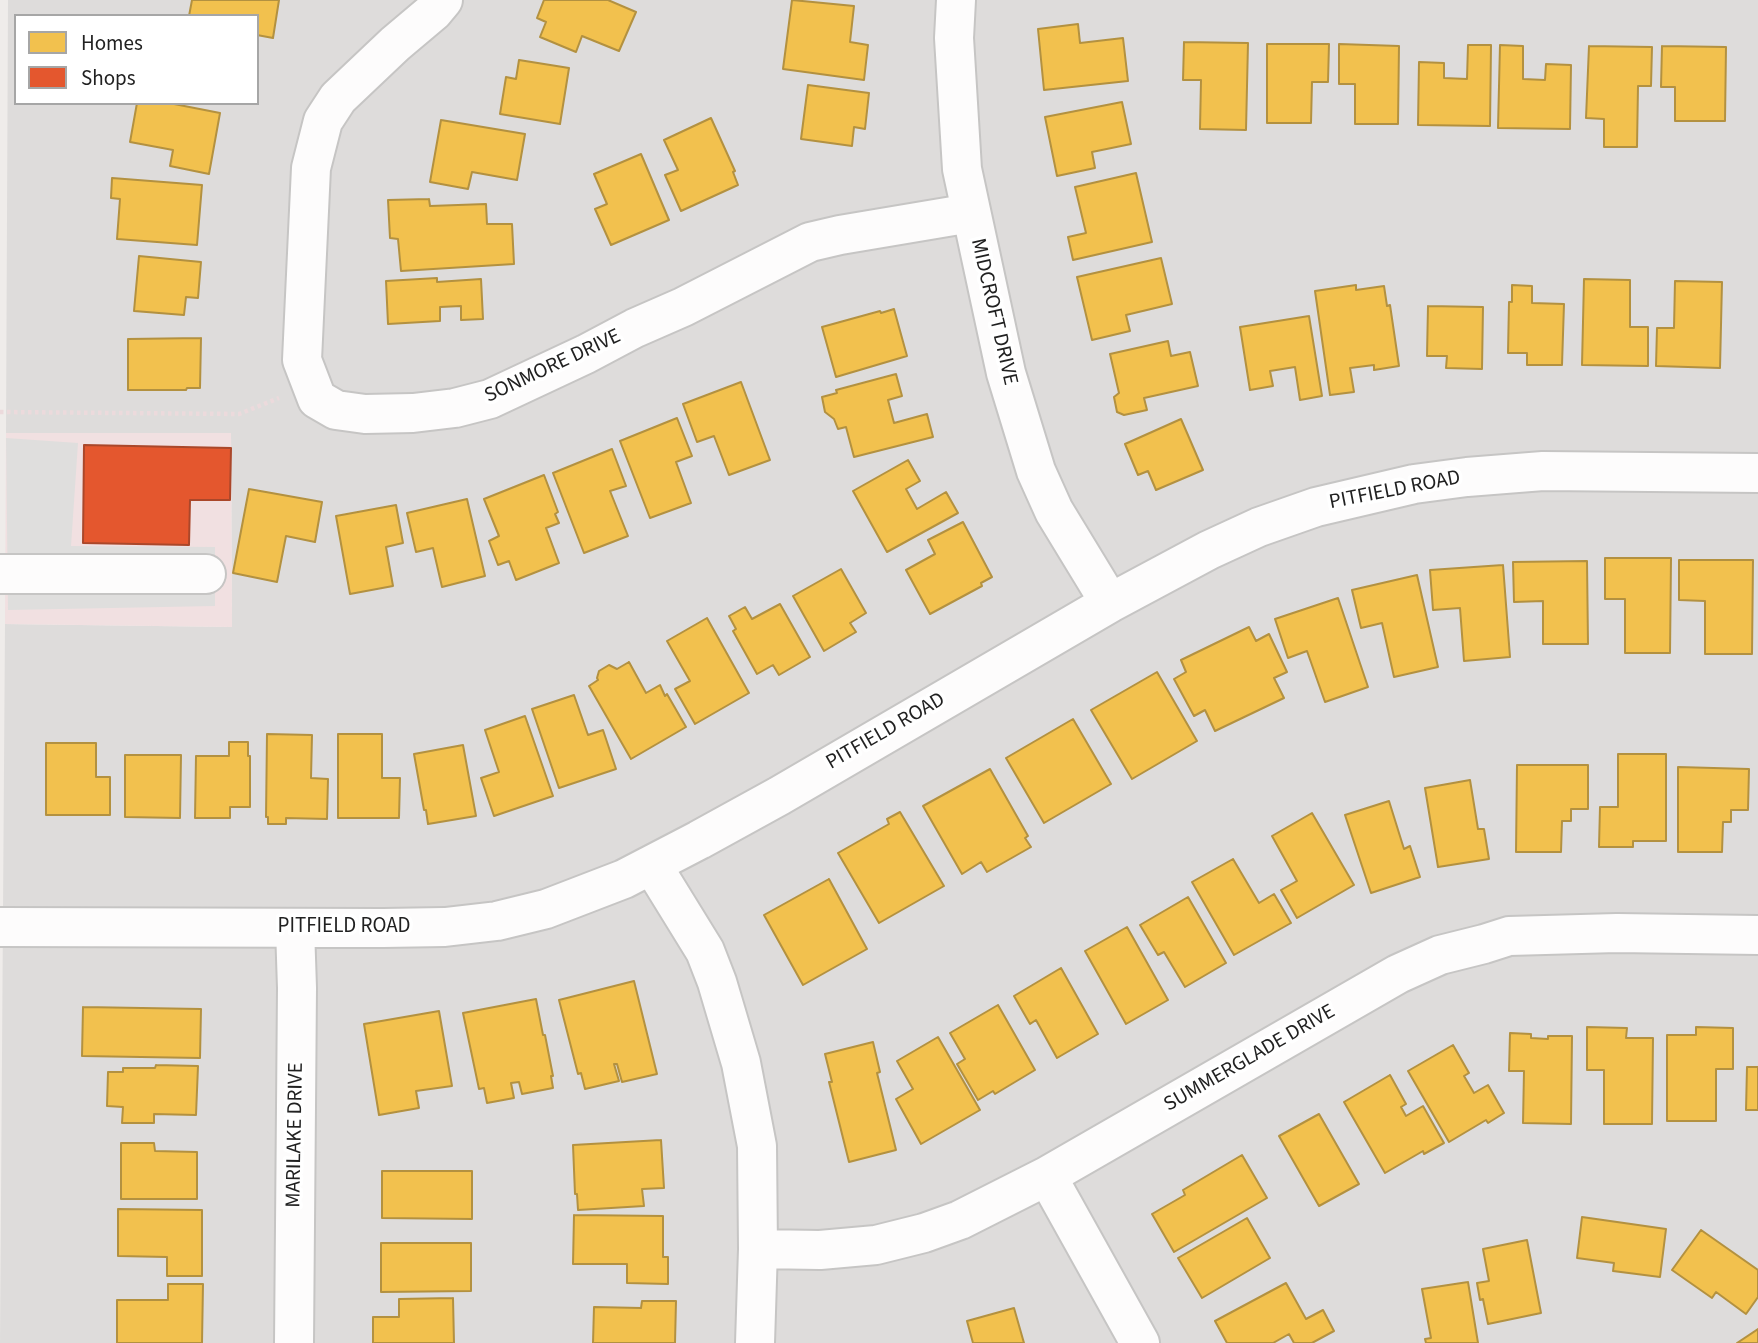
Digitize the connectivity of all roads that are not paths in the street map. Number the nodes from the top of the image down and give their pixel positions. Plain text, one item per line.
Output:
1 (443, 0) edge
2 (956, 0) edge
3 (971, 213) junction
4 (1758, 473) edge
5 (0, 574) edge
6 (206, 574) dead end
7 (1110, 603) junction
8 (652, 864) junction
9 (0, 927) edge
10 (295, 928) junction
11 (1758, 935) edge
12 (1047, 1176) junction
13 (758, 1249) junction
14 (293, 1343) edge
15 (755, 1343) edge
16 (1140, 1343) edge

1 - 3 street, SONMORE DRIVE
2 - 3 street, MIDCROFT DRIVE
3 - 7 street, MIDCROFT DRIVE
4 - 7 street, PITFIELD ROAD
5 - 6 street
7 - 8 street, PITFIELD ROAD
8 - 10 street, PITFIELD ROAD
8 - 13 street
9 - 10 street, PITFIELD ROAD
10 - 14 street, MARILAKE DRIVE
11 - 12 street, SUMMERGLADE DRIVE
12 - 13 street, SUMMERGLADE DRIVE
12 - 16 street
13 - 15 street

